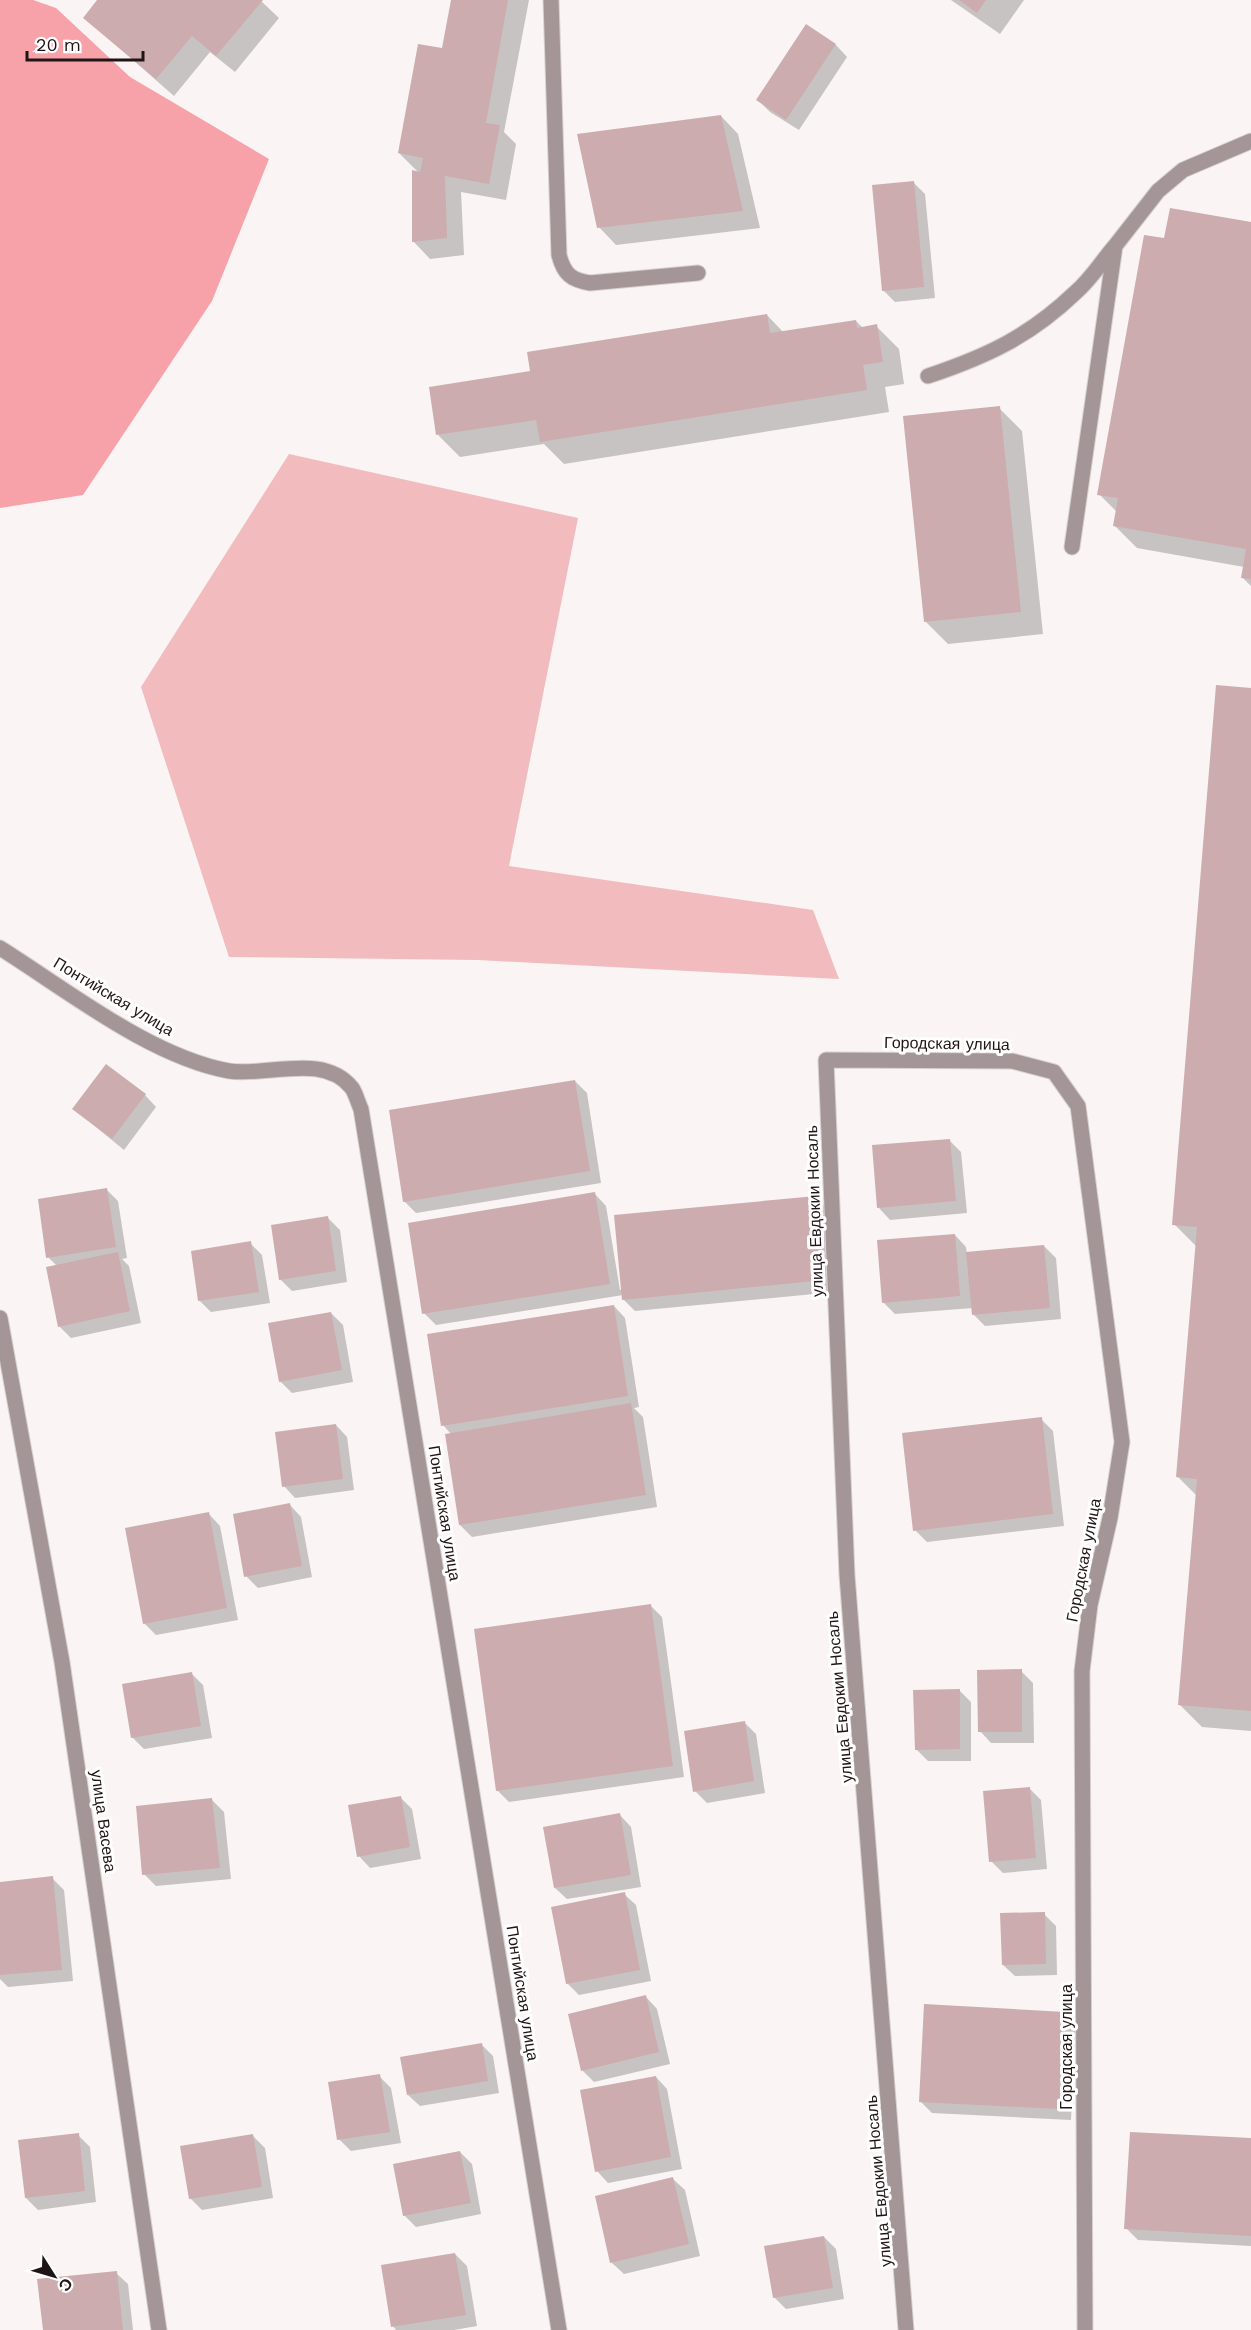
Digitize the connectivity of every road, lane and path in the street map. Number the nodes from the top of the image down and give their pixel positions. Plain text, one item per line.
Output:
1 (551, 0) edge
2 (1251, 141) edge
3 (1115, 246) junction
4 (698, 273) dead end
5 (928, 376) dead end
6 (1072, 547) dead end
7 (0, 948) edge
8 (826, 1060) joint
9 (0, 1318) edge
10 (159, 2330) edge
11 (559, 2330) edge
12 (906, 2330) edge
13 (1085, 2330) edge

1 - 4 street
2 - 3 street
3 - 5 street
3 - 6 street
7 - 11 street, Понтийская улица
8 - 12 street, улица Евдокии Носаль
8 - 13 street, Городская улица
9 - 10 street, улица Васева

